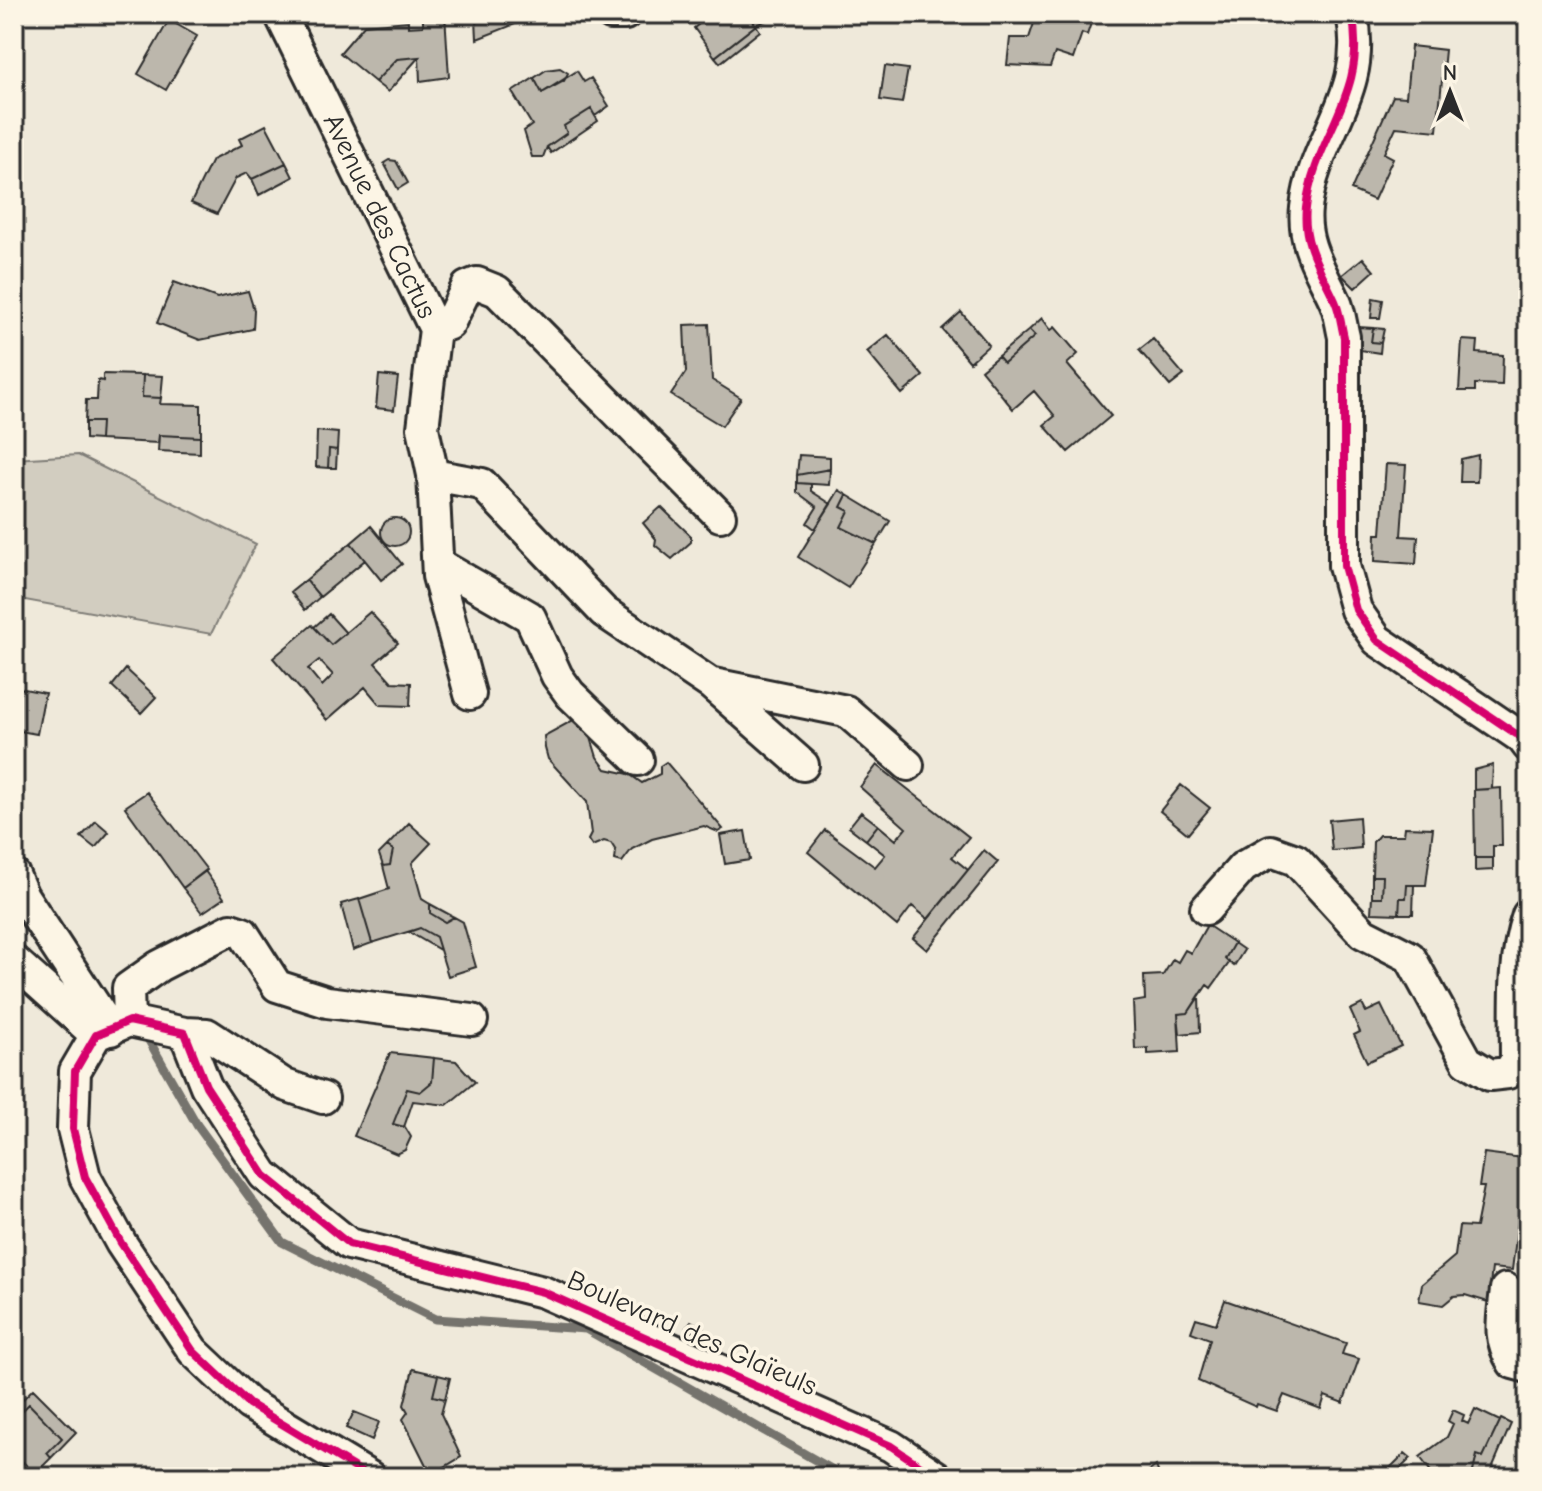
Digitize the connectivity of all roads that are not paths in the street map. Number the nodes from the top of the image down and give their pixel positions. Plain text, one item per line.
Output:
1 (280, 14) edge
2 (611, 14) edge
3 (625, 14) edge
4 (1352, 14) edge
5 (435, 329) junction
6 (433, 475) junction
7 (720, 516) dead end
8 (438, 564) junction
9 (711, 684) junction
10 (470, 694) dead end
11 (1528, 746) edge
12 (638, 760) dead end
13 (803, 765) dead end
14 (908, 765) dead end
15 (14, 875) edge
16 (1206, 909) dead end
17 (1528, 915) edge
18 (14, 961) edge
19 (472, 1020) dead end
20 (112, 1029) junction
21 (185, 1033) junction
22 (323, 1098) dead end
23 (1506, 1289) dead end
24 (1528, 1367) edge
25 (370, 1477) edge
26 (937, 1477) edge

1 - 5 street, Avenue des Cactus
2 - 3 street
4 - 11 street
5 - 6 street, Avenue des Cactus
5 - 7 street
6 - 8 street, Avenue des Cactus
6 - 9 street
8 - 10 street, Avenue des Cactus
8 - 12 street
9 - 13 street
9 - 14 street
15 - 20 street
16 - 17 street
18 - 20 street
19 - 20 street
20 - 21 street
20 - 25 street
21 - 22 street
21 - 26 street, Boulevard des Glaïeuls
23 - 24 street

